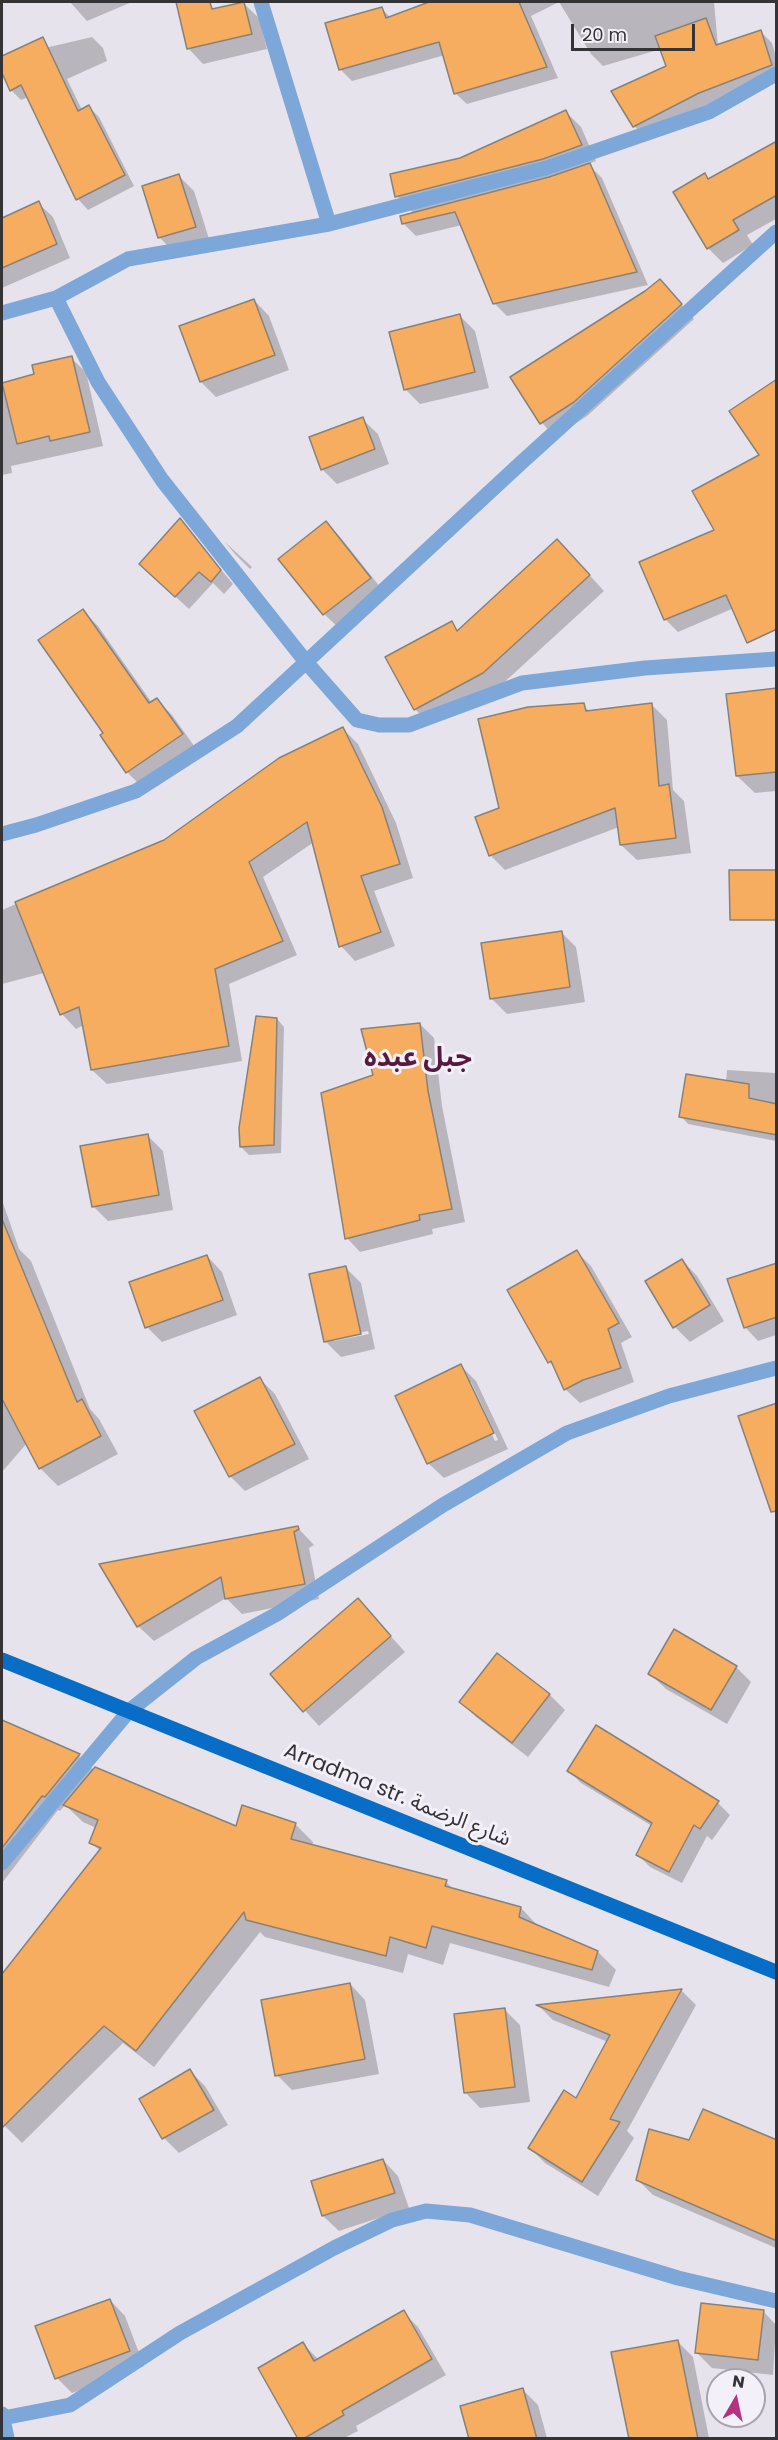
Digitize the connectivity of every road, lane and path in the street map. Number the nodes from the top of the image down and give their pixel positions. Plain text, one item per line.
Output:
1 (261, 2) edge
2 (777, 74) edge
3 (329, 224) junction
4 (777, 232) edge
5 (56, 298) junction
6 (2, 313) edge
7 (777, 659) edge
8 (306, 662) junction
9 (2, 834) edge
10 (777, 1368) edge
11 (2, 1659) edge
12 (129, 1711) junction
13 (2, 1863) edge
14 (777, 1972) edge
15 (777, 2301) edge
16 (2, 2416) edge
17 (7, 2439) edge

1 - 3 street
2 - 3 street
3 - 5 street
4 - 8 street
5 - 6 street
5 - 8 street
7 - 8 street
8 - 9 street
10 - 12 street
11 - 12 main road, Arradma str. شارع الرضمة
12 - 13 street
12 - 14 main road, Arradma str. شارع الرضمة
15 - 16 street
16 - 17 street

